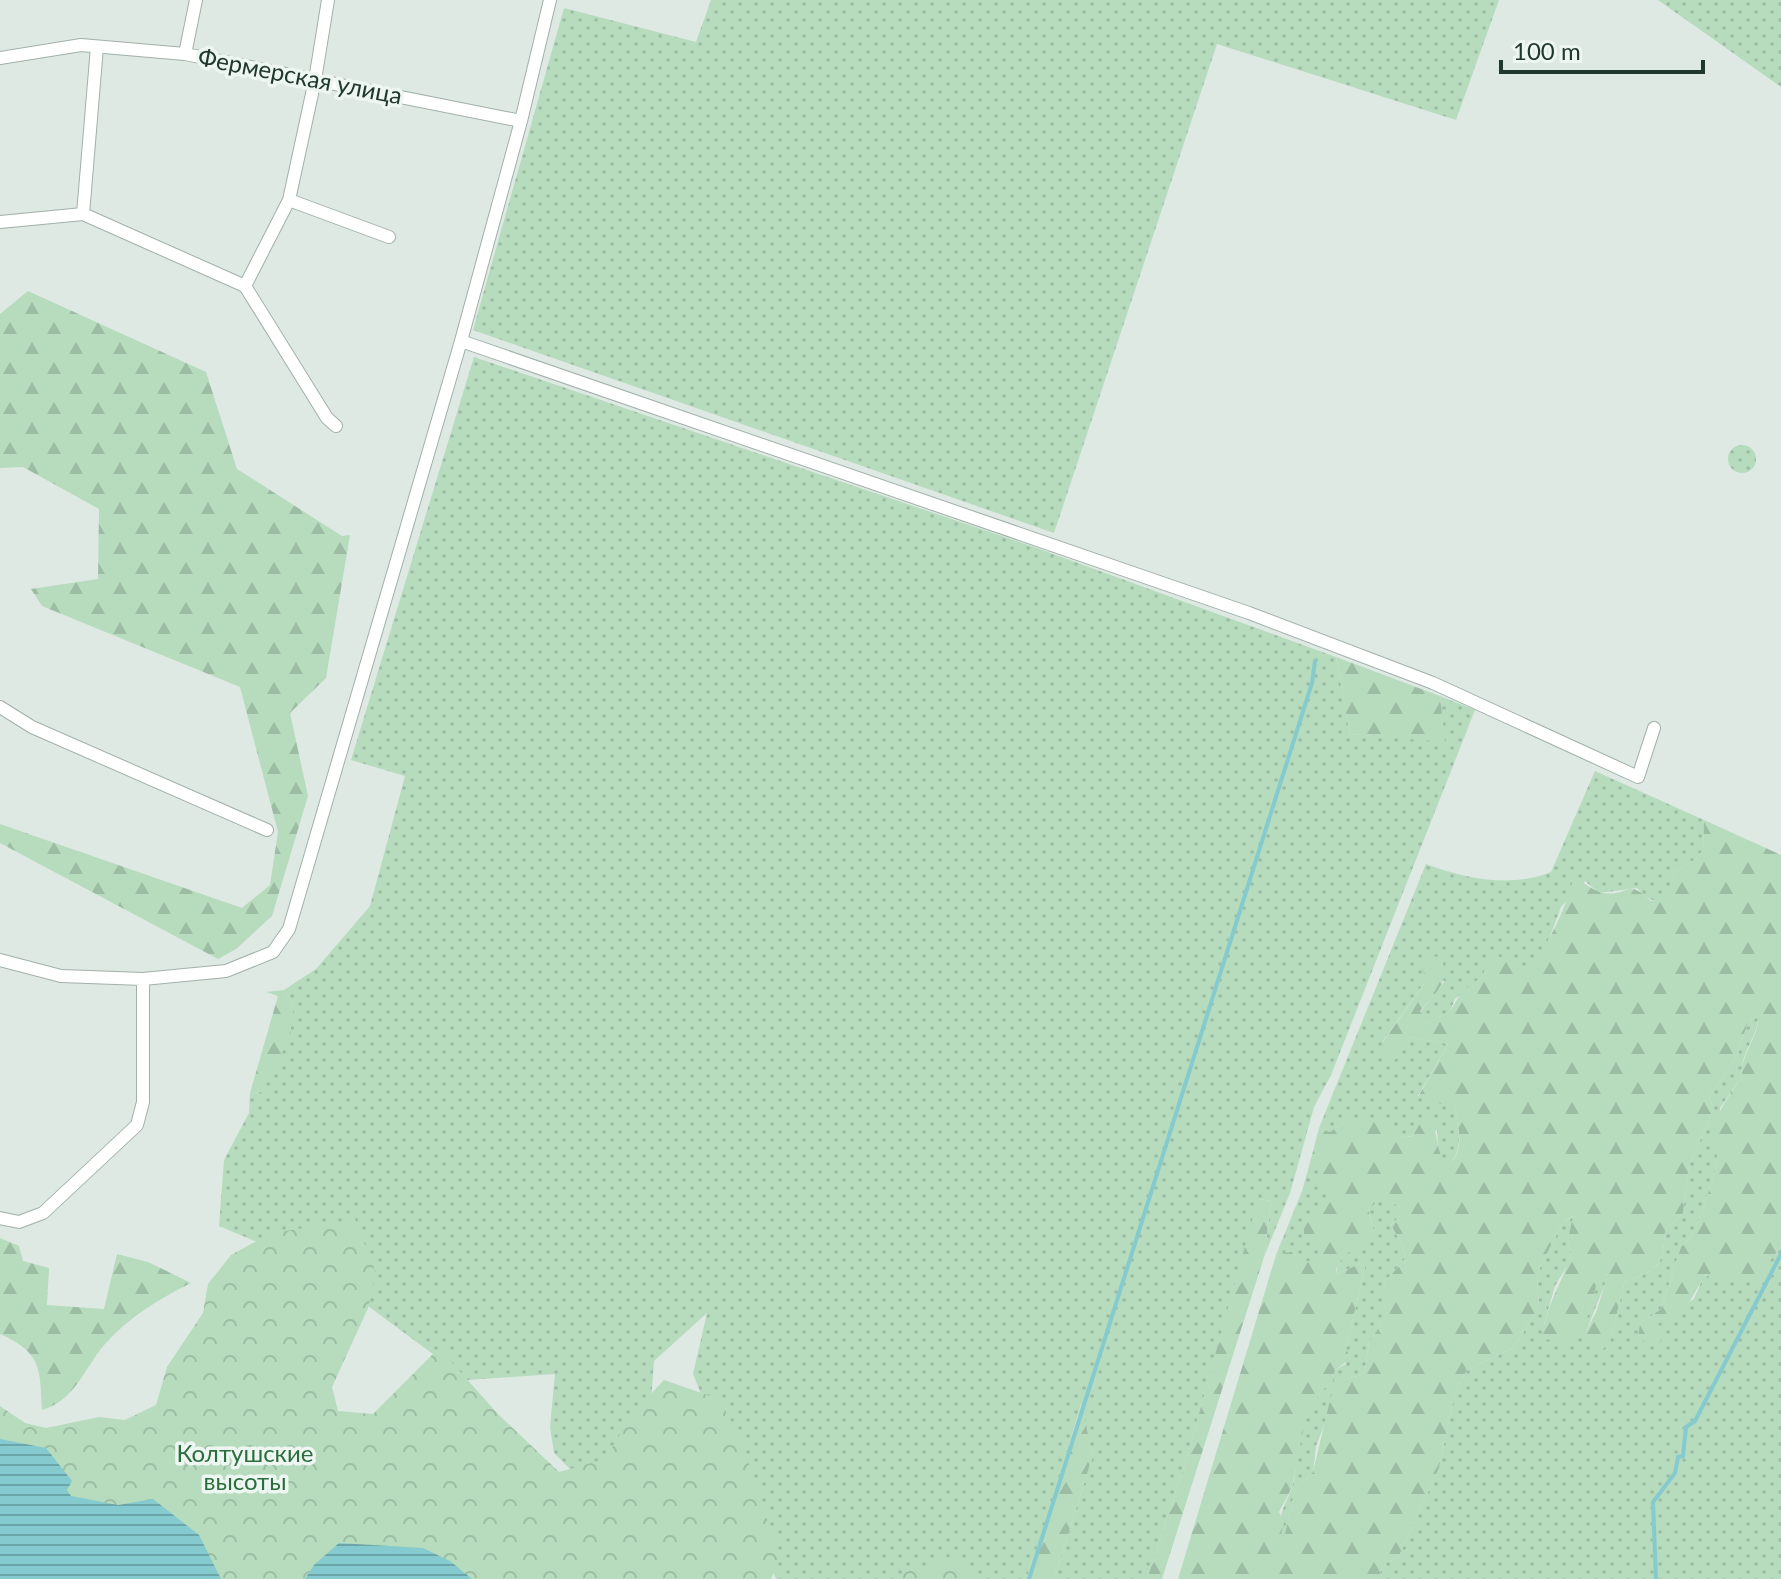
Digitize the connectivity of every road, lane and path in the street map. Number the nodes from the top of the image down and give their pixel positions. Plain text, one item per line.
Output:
1 (196, 0) edge
2 (328, 0) edge
3 (550, 0) edge
4 (97, 47) junction
5 (185, 54) junction
6 (0, 58) edge
7 (315, 80) junction
8 (521, 121) junction
9 (289, 200) junction
10 (83, 214) junction
11 (0, 222) edge
12 (389, 237) dead end
13 (245, 286) junction
14 (461, 341) junction
15 (336, 426) dead end
16 (0, 707) edge
17 (1654, 728) dead end
18 (267, 830) dead end
19 (0, 960) edge
20 (143, 979) junction
21 (0, 1218) edge

1 - 5 street
2 - 7 street
3 - 8 street
4 - 5 street, Фермерская улица
4 - 6 street, Фермерская улица
4 - 10 street
5 - 7 street, Фермерская улица
7 - 8 street, Фермерская улица
7 - 9 street
8 - 14 street
9 - 12 street
9 - 13 street
10 - 11 street
10 - 13 street
13 - 15 street
14 - 17 street
14 - 20 street
16 - 18 street
19 - 20 street
20 - 21 street

